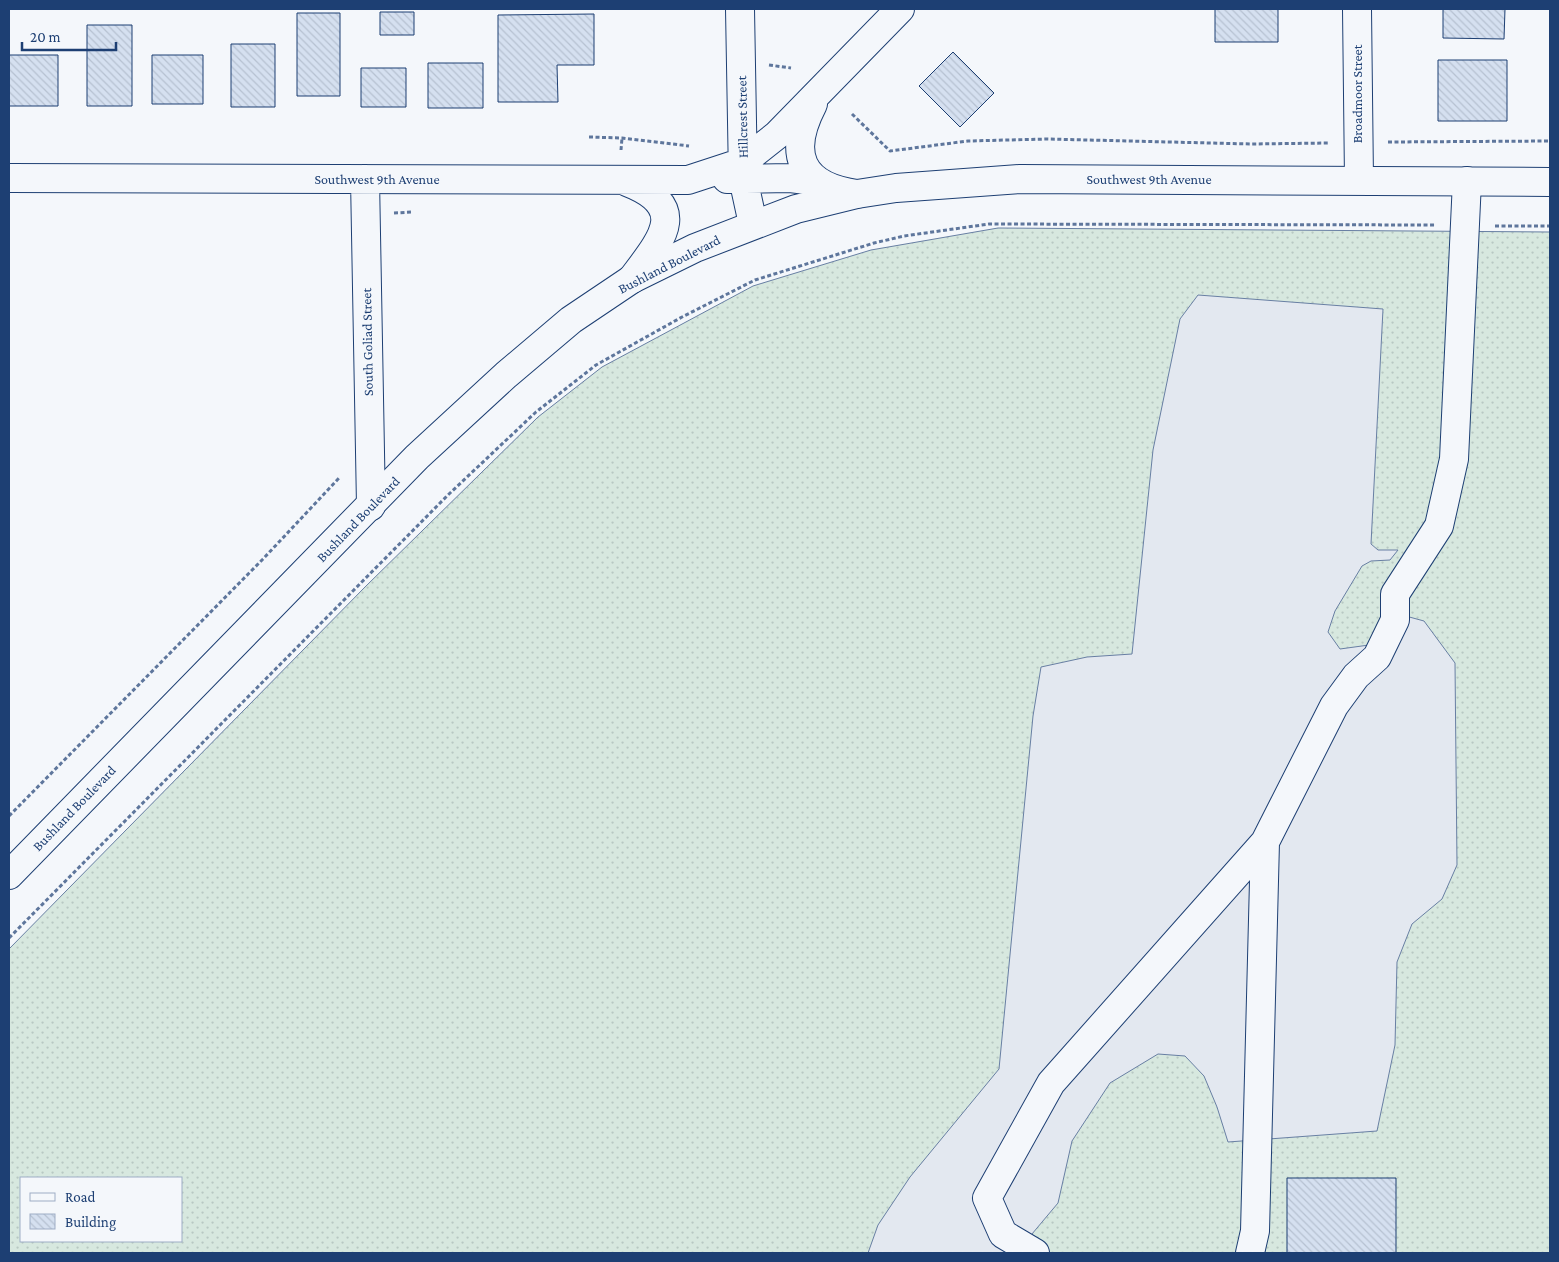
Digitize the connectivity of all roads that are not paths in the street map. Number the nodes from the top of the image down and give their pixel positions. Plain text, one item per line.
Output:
1 (740, 9) edge
2 (900, 9) edge
3 (1357, 9) edge
4 (820, 90) junction
5 (621, 166) junction
6 (743, 170) junction
7 (9, 178) edge
8 (365, 178) junction
9 (1358, 180) junction
10 (815, 181) junction
11 (1467, 181) junction
12 (1550, 182) edge
13 (857, 194) junction
14 (753, 224) junction
15 (632, 279) junction
16 (371, 506) junction
17 (1265, 842) junction
18 (9, 875) edge
19 (1035, 1253) edge
20 (1250, 1253) edge

1 - 6 street, Hillcrest Street
2 - 4 street
3 - 9 street, Broadmoor Street
4 - 6 street
4 - 10 street
5 - 6 street, Southwest 9th Avenue
5 - 8 street, Southwest 9th Avenue
5 - 15 street
6 - 10 street
6 - 14 street, Hillcrest Street
7 - 8 street, Southwest 9th Avenue
8 - 16 street, South Goliad Street
9 - 11 street, Southwest 9th Avenue
9 - 13 street, Southwest 9th Avenue
10 - 13 street
11 - 12 street, Southwest 9th Avenue
11 - 17 street
13 - 14 street, Southwest 9th Avenue
14 - 15 street, Bushland Boulevard
15 - 16 street, Bushland Boulevard
16 - 18 street, Bushland Boulevard
17 - 19 street
17 - 20 street

